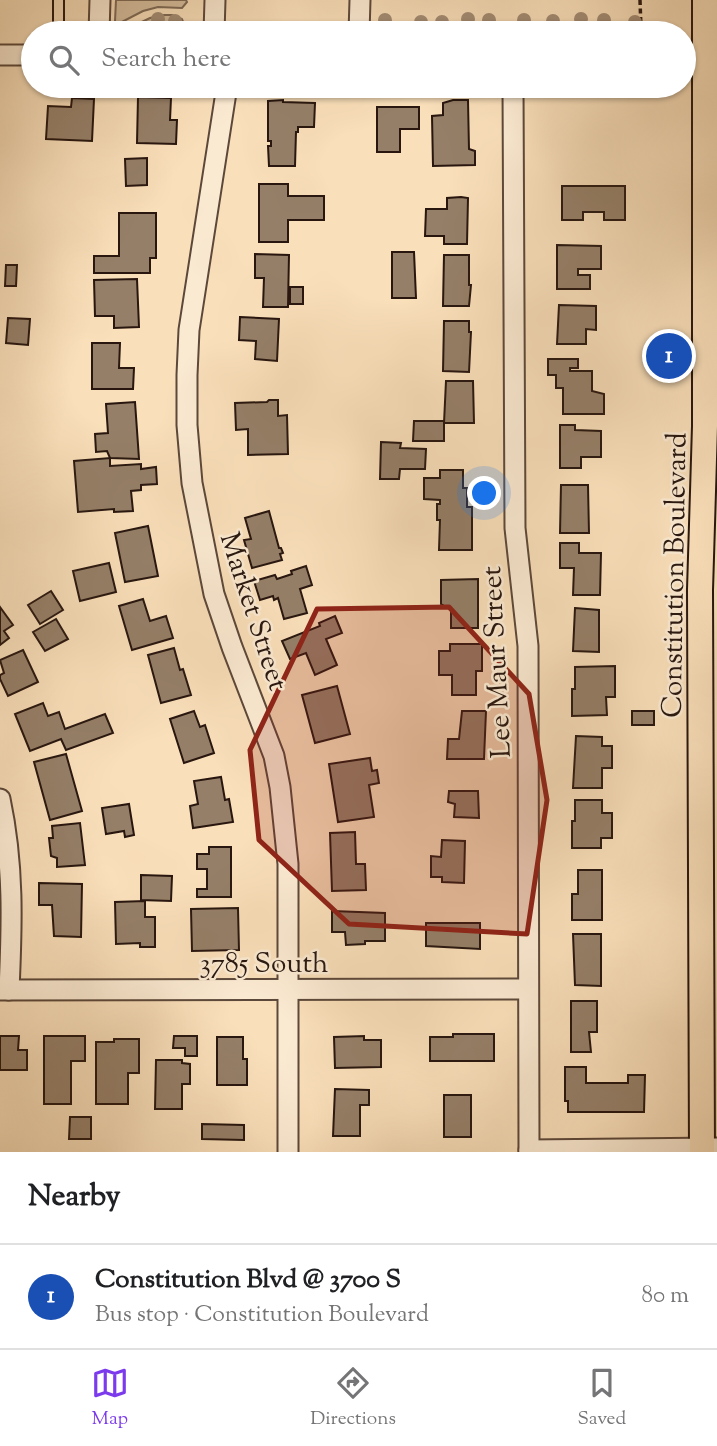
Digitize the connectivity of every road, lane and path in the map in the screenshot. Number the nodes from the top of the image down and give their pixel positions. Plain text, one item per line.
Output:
1 (100, 0) edge
2 (215, 0) edge
3 (360, 0) edge
4 (640, 0) edge
5 (705, 0) edge
6 (99, 21) edge
7 (214, 21) edge
8 (359, 21) edge
9 (641, 21) edge
10 (0, 55) edge
11 (21, 55) edge
12 (702, 55) edge
13 (225, 98) edge
14 (513, 98) edge
15 (711, 426) edge
16 (708, 590) edge
17 (708, 784) edge
18 (0, 799) edge
19 (709, 953) edge
20 (528, 989) junction
21 (5, 990) edge
22 (289, 990) junction
23 (707, 1149) edge
24 (529, 1151) edge
25 (288, 1152) edge

1 - 6 street
2 - 7 street
3 - 8 street
4 - 9 path
5 - 12 main road, Constitution Boulevard
10 - 11 street
12 - 15 main road, Constitution Boulevard
13 - 22 street, Market Street
14 - 20 street, Lee Maur Street
15 - 16 main road, Constitution Boulevard
16 - 17 main road, Constitution Boulevard
17 - 19 main road, Constitution Boulevard
18 - 21 street
19 - 23 main road, Constitution Boulevard
20 - 22 street, 3785 South
20 - 24 street, Lee Maur Street
21 - 22 street, 3785 South
22 - 25 street, Market Street
23 - 24 street

